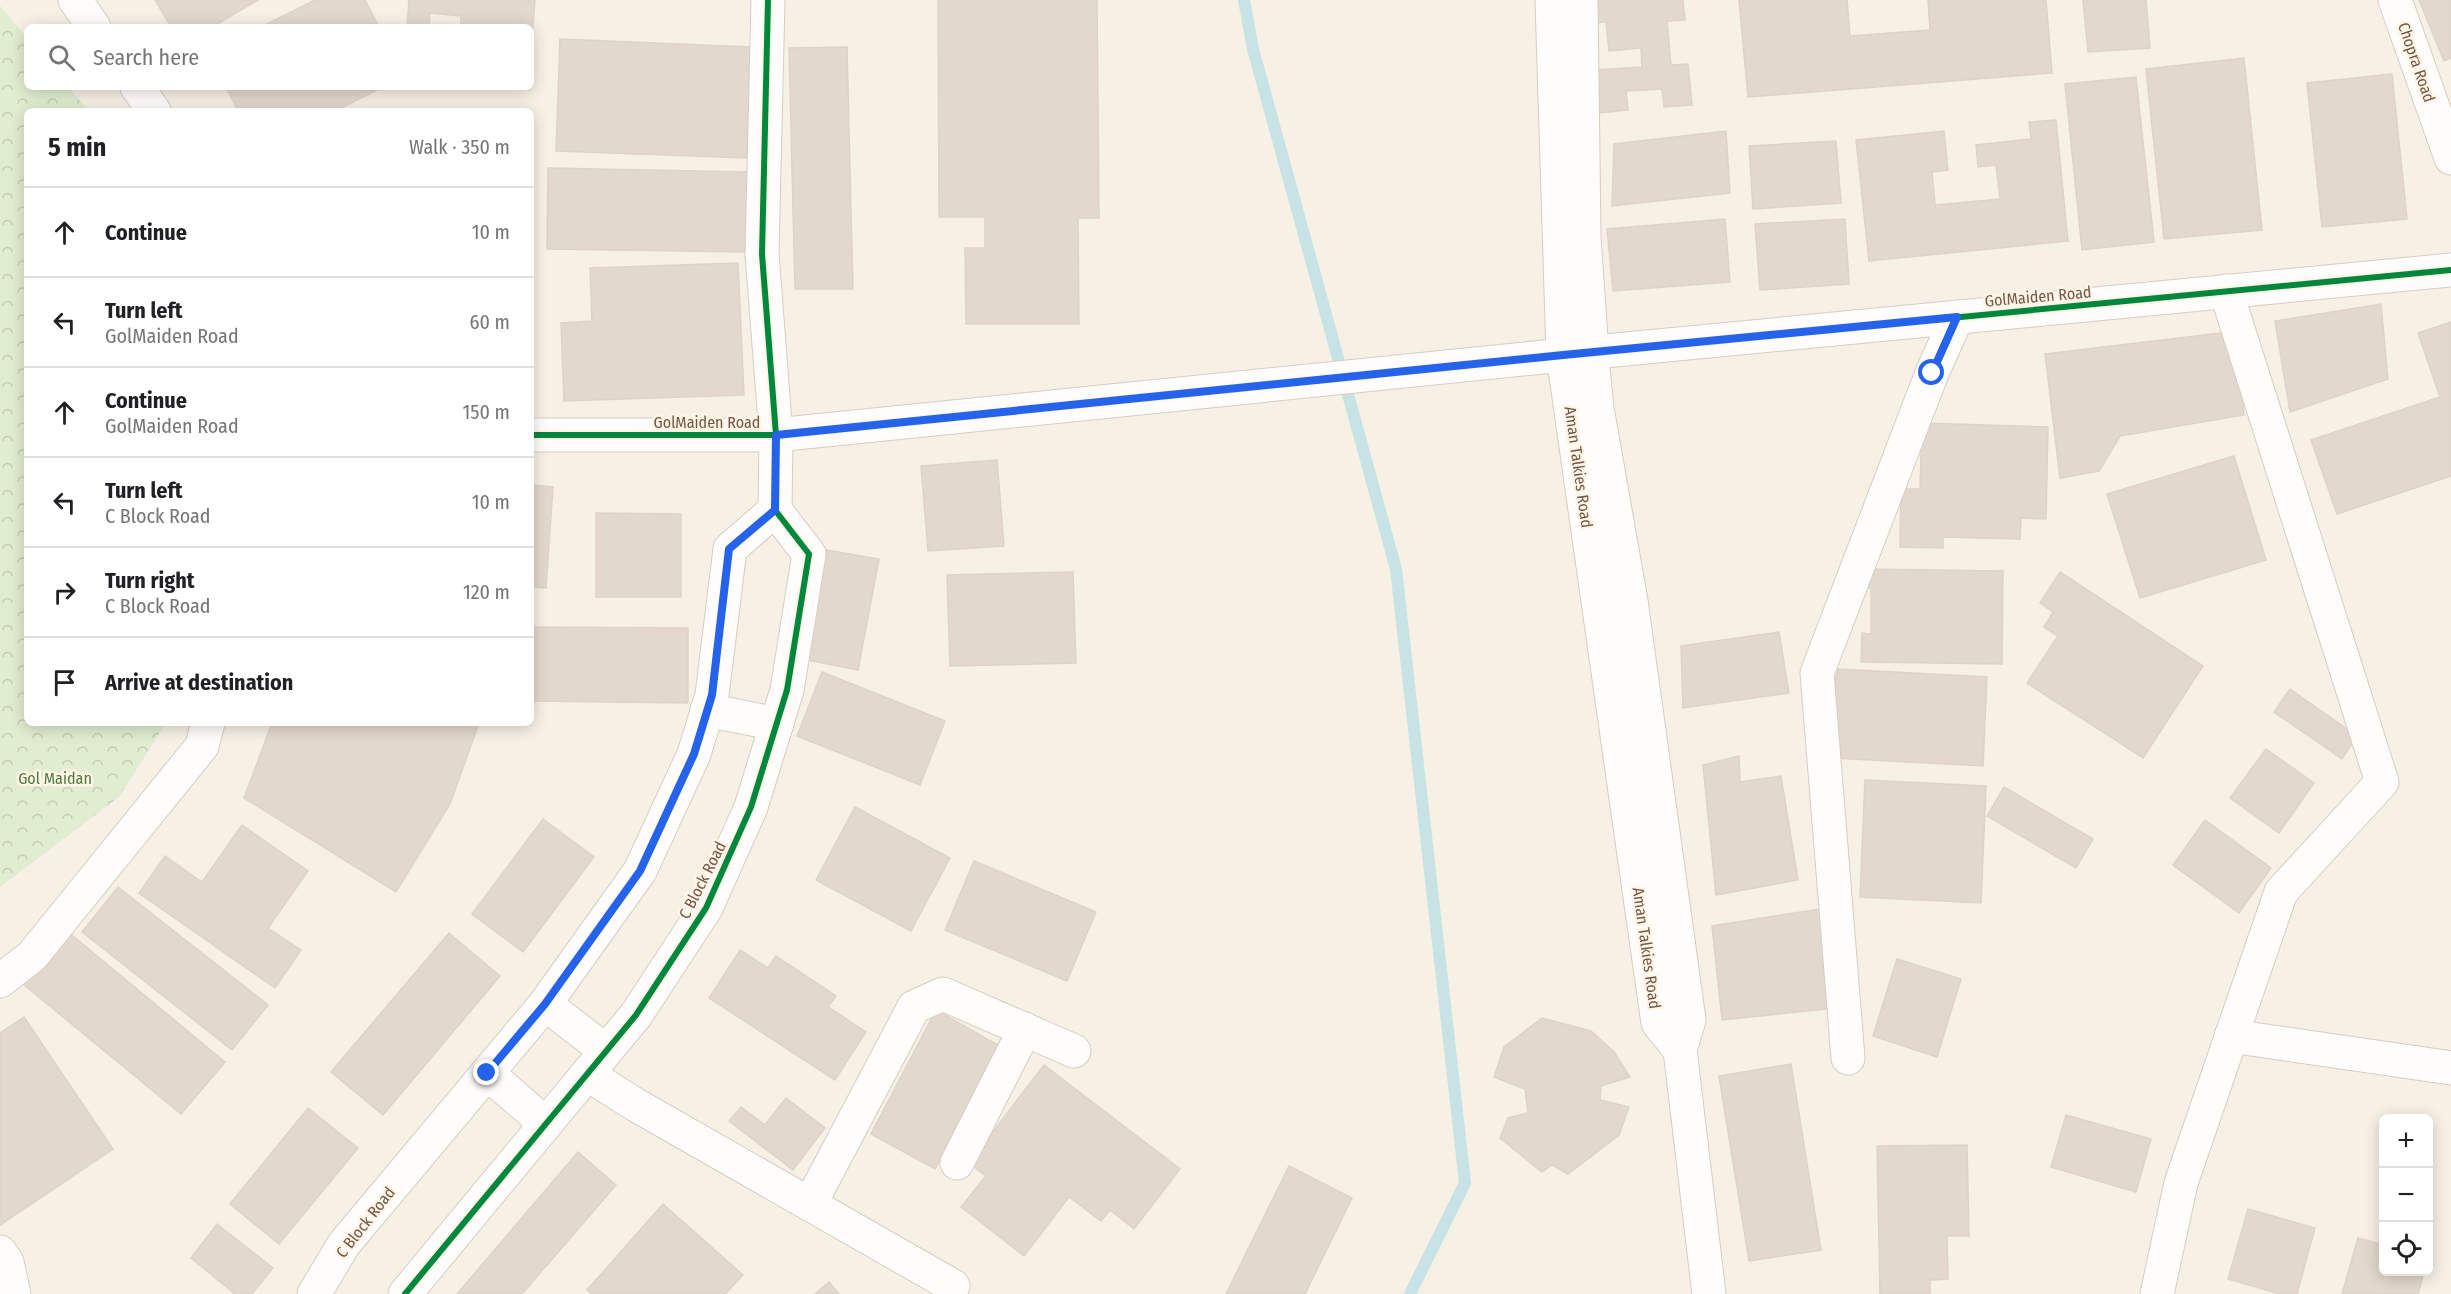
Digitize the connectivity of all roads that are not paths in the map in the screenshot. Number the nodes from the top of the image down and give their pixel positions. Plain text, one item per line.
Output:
1 (75, 0) edge
2 (768, 0) edge
3 (1552, 0) edge
4 (1581, 0) edge
5 (2395, 0) edge
6 (92, 24) edge
7 (139, 90) edge
8 (152, 108) edge
9 (2451, 158) edge
10 (1571, 194) junction
11 (2451, 270) edge
12 (2226, 291) junction
13 (1957, 317) junction
14 (1577, 353) junction
15 (534, 435) edge
16 (776, 435) junction
17 (775, 510) junction
18 (707, 710) junction
19 (777, 724) junction
20 (207, 726) edge
21 (0, 981) edge
22 (545, 1004) junction
23 (1026, 1029) junction
24 (2231, 1035) junction
25 (1074, 1051) dead end
26 (1848, 1058) dead end
27 (596, 1063) junction
28 (2451, 1068) edge
29 (487, 1073) junction
30 (546, 1124) junction
31 (957, 1163) dead end
32 (810, 1204) junction
33 (0, 1252) edge
34 (953, 1286) dead end
35 (14, 1294) edge
36 (314, 1294) edge
37 (405, 1294) edge
38 (1709, 1294) edge
39 (2157, 1294) edge

1 - 6 street
2 - 16 street
3 - 10 street, Aman Talkies Road
4 - 10 street, Aman Talkies Road
5 - 9 street, Chopra Road
7 - 8 street
10 - 14 street, Aman Talkies Road
11 - 12 street, GolMaiden Road
12 - 13 street, GolMaiden Road
12 - 24 street
13 - 14 street, GolMaiden Road
13 - 26 street
14 - 16 street, GolMaiden Road
14 - 38 street, Aman Talkies Road
15 - 16 street, GolMaiden Road
16 - 17 street
17 - 18 street, C Block Road
17 - 19 street, C Block Road
18 - 19 street
18 - 22 street, C Block Road
19 - 27 street, C Block Road
20 - 21 street
22 - 27 street
22 - 29 street, C Block Road
23 - 25 street
23 - 31 street
23 - 32 street
24 - 28 street
24 - 39 street
27 - 30 street, C Block Road
27 - 32 street
29 - 30 street
29 - 36 street, C Block Road
30 - 37 street, C Block Road
32 - 34 street
33 - 35 street

